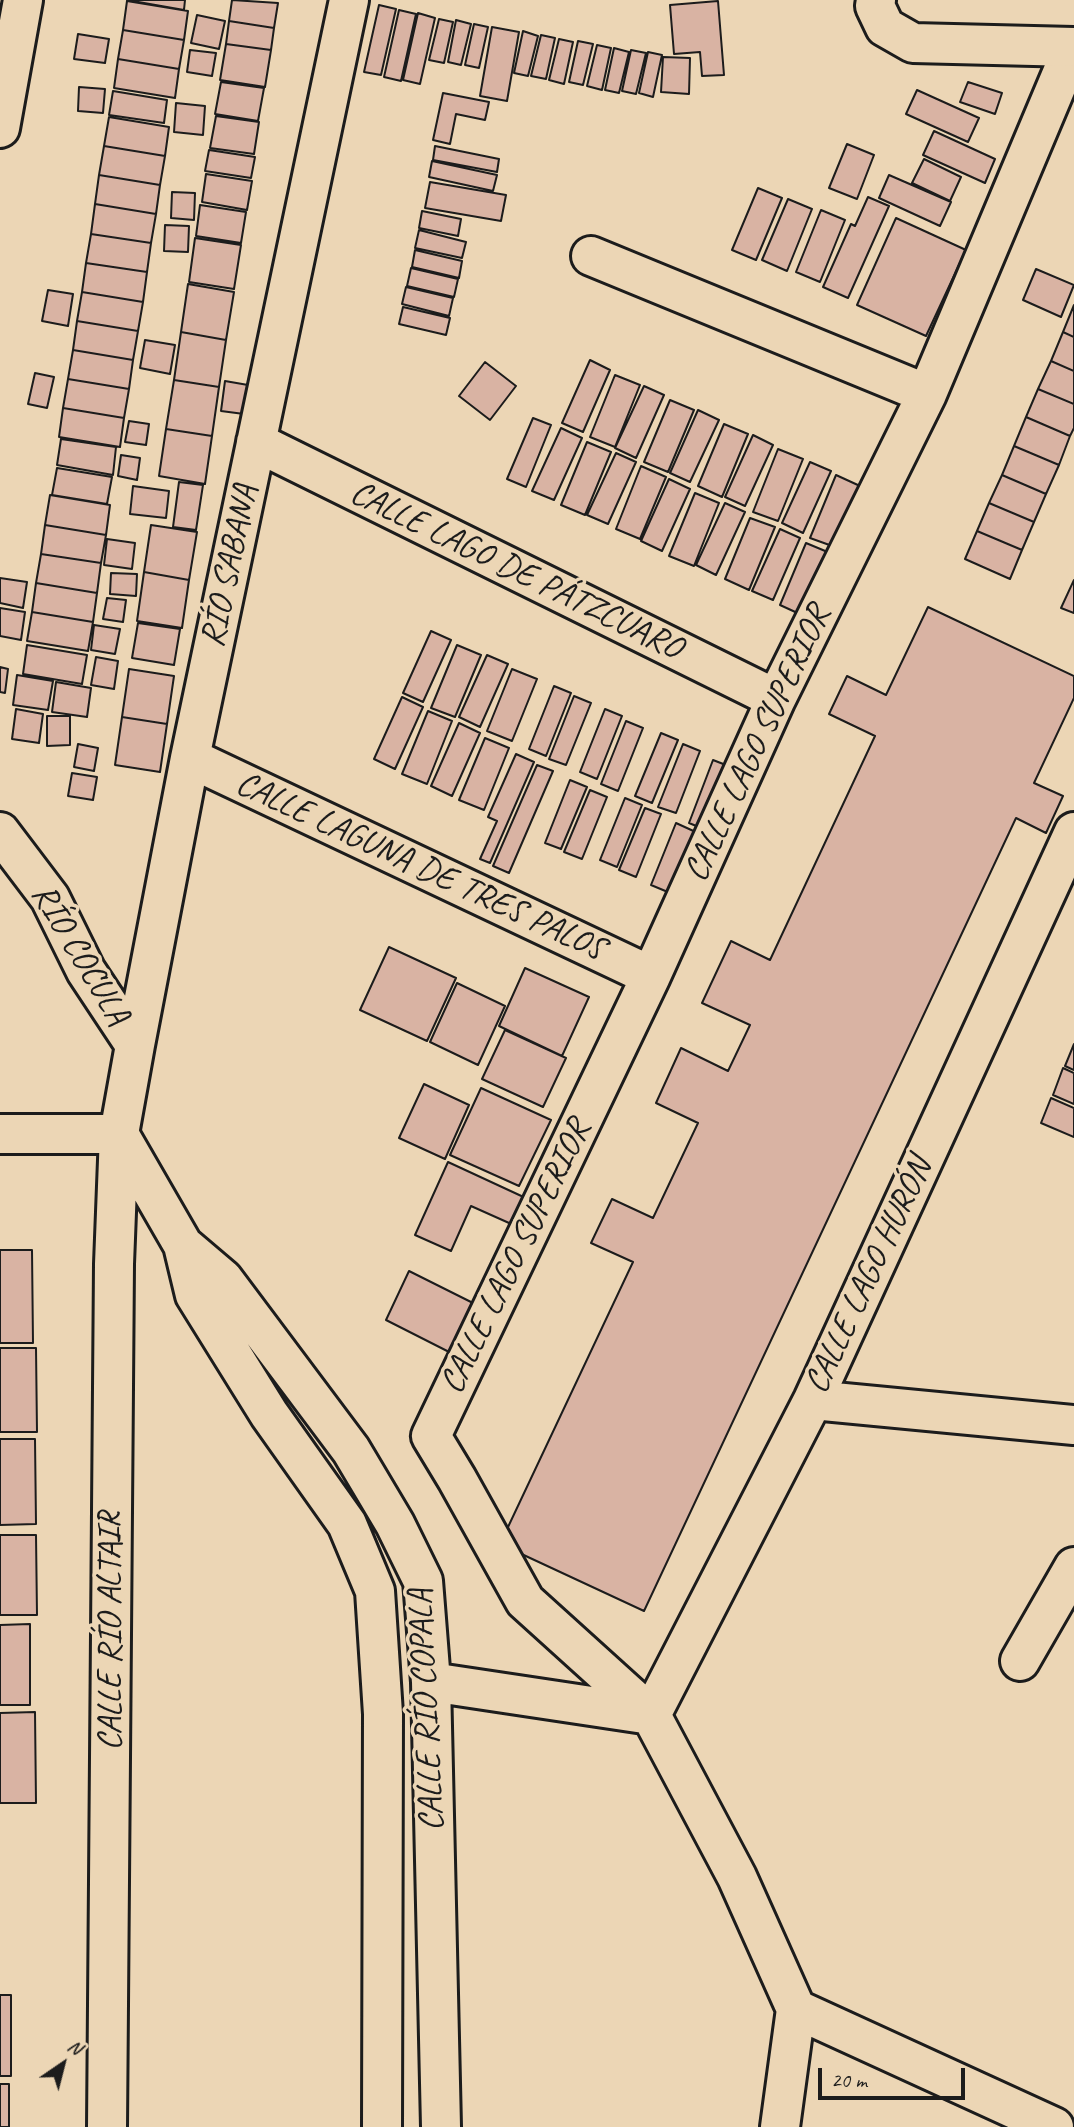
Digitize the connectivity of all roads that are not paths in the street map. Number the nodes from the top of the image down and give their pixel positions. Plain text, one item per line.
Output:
1 (23, 0) edge
2 (349, 0) edge
3 (876, 0) edge
4 (1073, 47) edge
5 (0, 128) edge
6 (591, 256) dead end
7 (927, 394) junction
8 (256, 442) junction
9 (776, 699) junction
10 (190, 758) junction
11 (0, 832) edge
12 (1074, 832) edge
13 (651, 976) junction
14 (135, 1045) junction
15 (0, 1134) edge
16 (119, 1135) junction
17 (183, 1245) junction
18 (813, 1400) junction
19 (1074, 1425) edge
20 (1074, 1567) edge
21 (1020, 1661) dead end
22 (431, 1682) junction
23 (651, 1715) junction
24 (796, 2010) junction
25 (107, 2127) edge
26 (382, 2127) edge
27 (441, 2127) edge
28 (780, 2127) edge
29 (1054, 2127) edge

1 - 5 street
2 - 8 street, RÍO SABANA
3 - 4 street
4 - 7 street, CALLE LAGO SUPERIOR
6 - 7 street
7 - 9 street, CALLE LAGO SUPERIOR
8 - 9 street, CALLE LAGO DE PÁTZCUARO
8 - 10 street, RÍO SABANA
9 - 13 street, CALLE LAGO SUPERIOR
10 - 13 street, CALLE LAGUNA DE TRES PALOS
10 - 14 street, RÍO SABANA
11 - 14 street, RÍO COCULA
12 - 18 street, CALLE LAGO HURÓN
13 - 23 street, CALLE LAGO SUPERIOR
14 - 16 street, RÍO SABANA
15 - 16 street
16 - 17 street, CALLE RÍO COPALA
16 - 25 street, CALLE RÍO ALTAIR
17 - 22 street, CALLE RÍO COPALA
17 - 26 street, CALLE RÍO COPALA
18 - 19 street
18 - 23 street, CALLE LAGO HURÓN
20 - 21 street
22 - 23 street
22 - 27 street, CALLE RÍO COPALA
23 - 24 street
24 - 28 street
24 - 29 street

